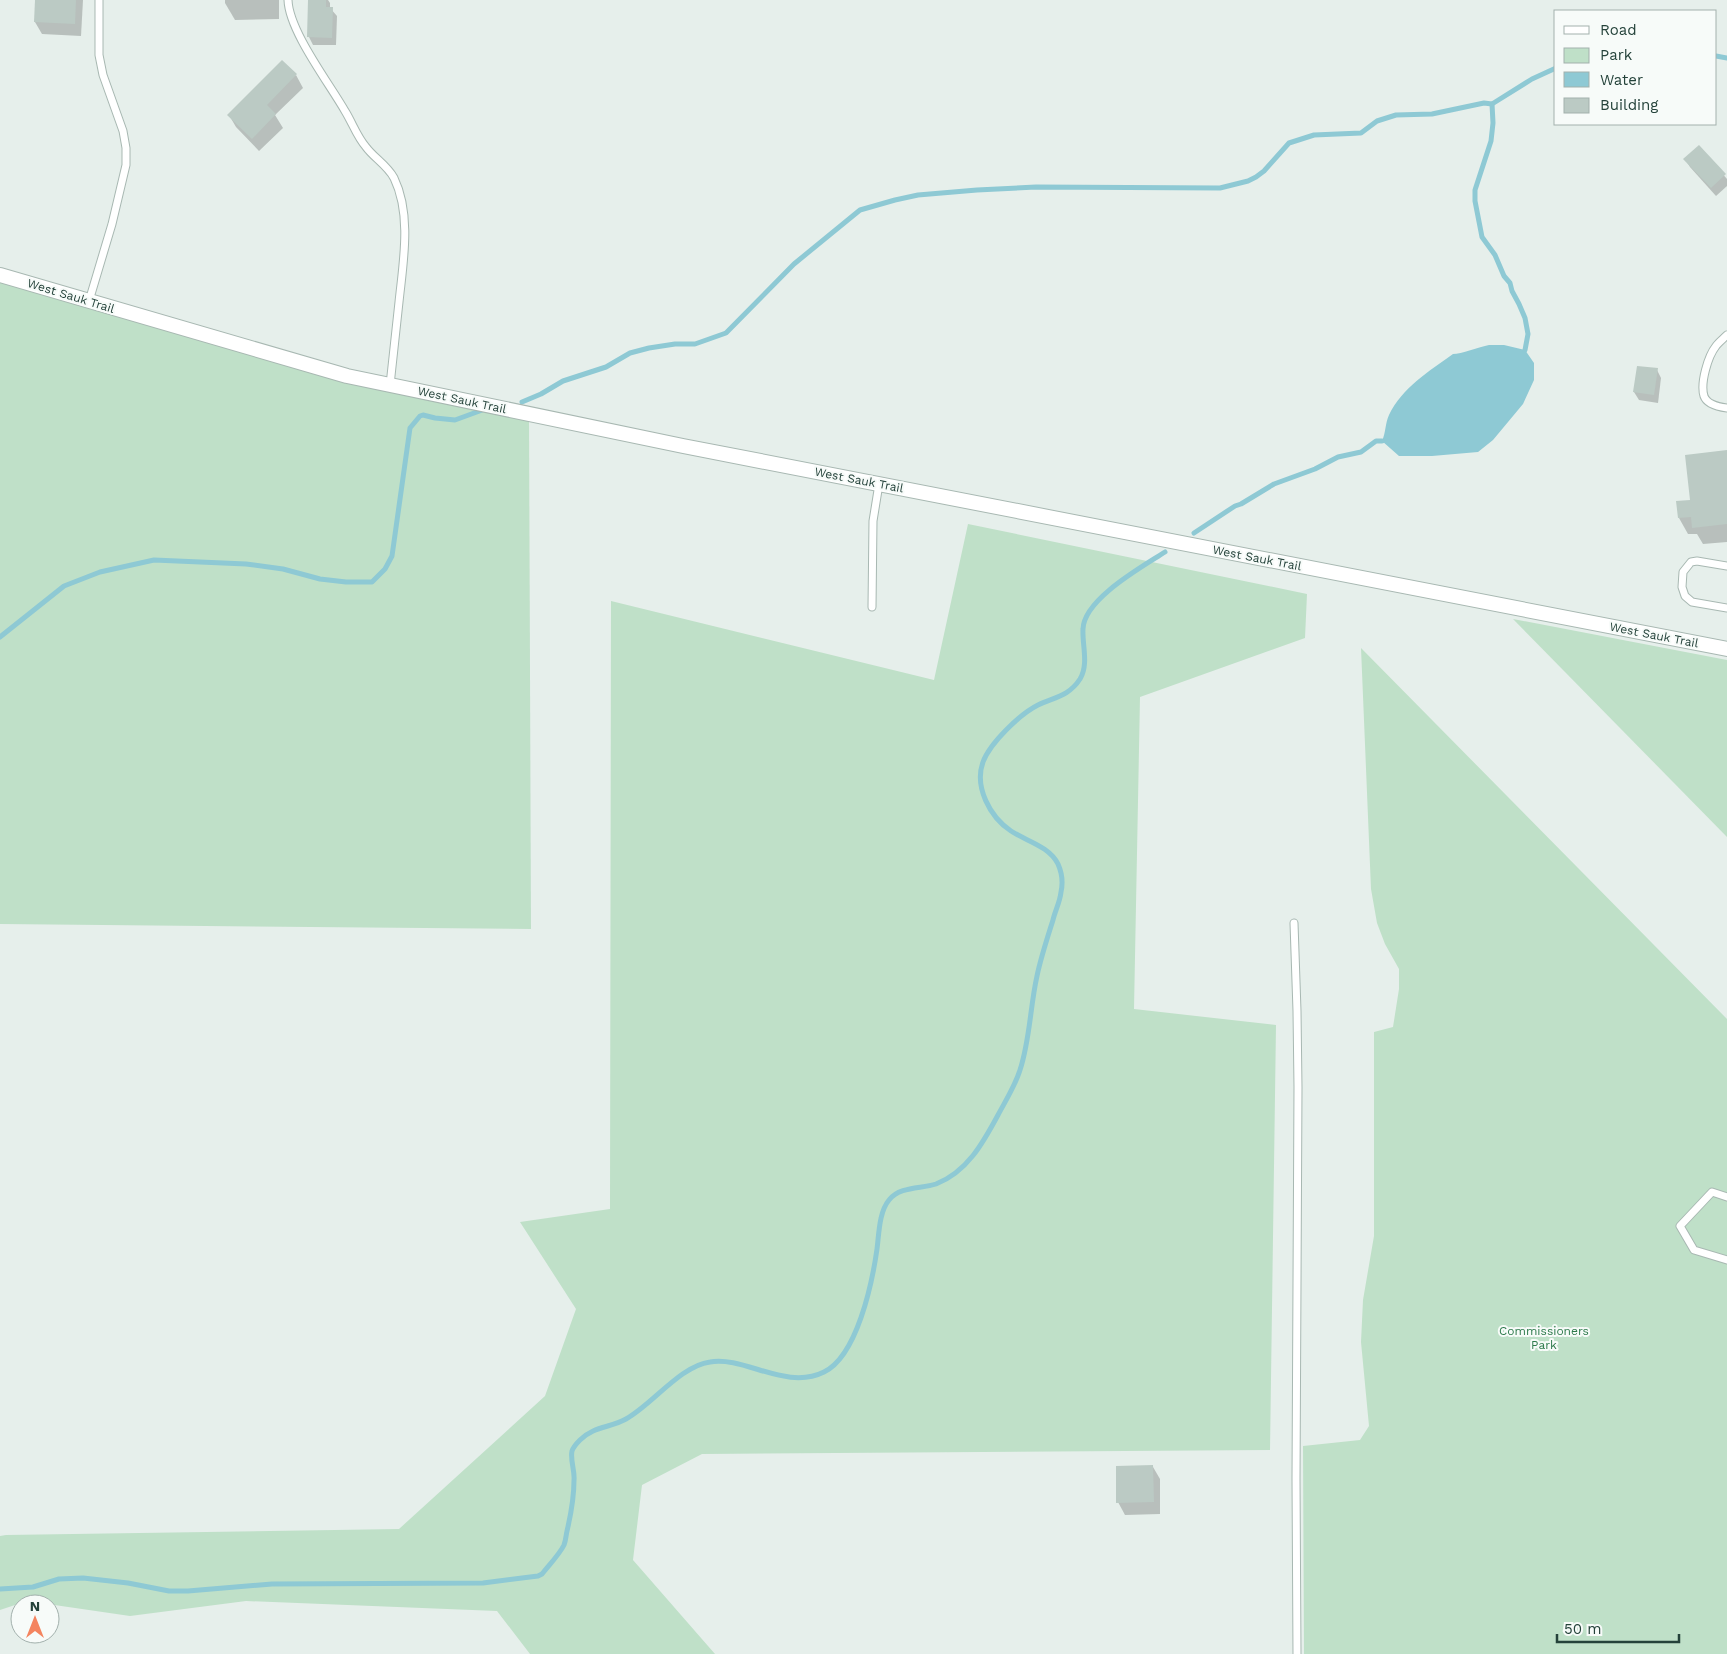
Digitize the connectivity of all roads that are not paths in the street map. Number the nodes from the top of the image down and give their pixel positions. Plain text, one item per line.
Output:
1 (99, 0) edge
2 (288, 0) edge
3 (0, 274) edge
4 (89, 301) junction
5 (1727, 335) edge
6 (390, 385) junction
7 (1727, 408) edge
8 (879, 484) junction
9 (1727, 566) edge
10 (872, 607) dead end
11 (1727, 608) edge
12 (1727, 649) edge
13 (1294, 923) dead end
14 (1727, 1197) edge
15 (1727, 1260) edge
16 (1297, 1654) edge

1 - 4 lane
2 - 6 lane
3 - 4 street, West Sauk Trail
4 - 6 street, West Sauk Trail
5 - 7 lane
6 - 8 street, West Sauk Trail
8 - 10 lane
8 - 12 street, West Sauk Trail
9 - 11 lane
13 - 16 lane
14 - 15 lane

